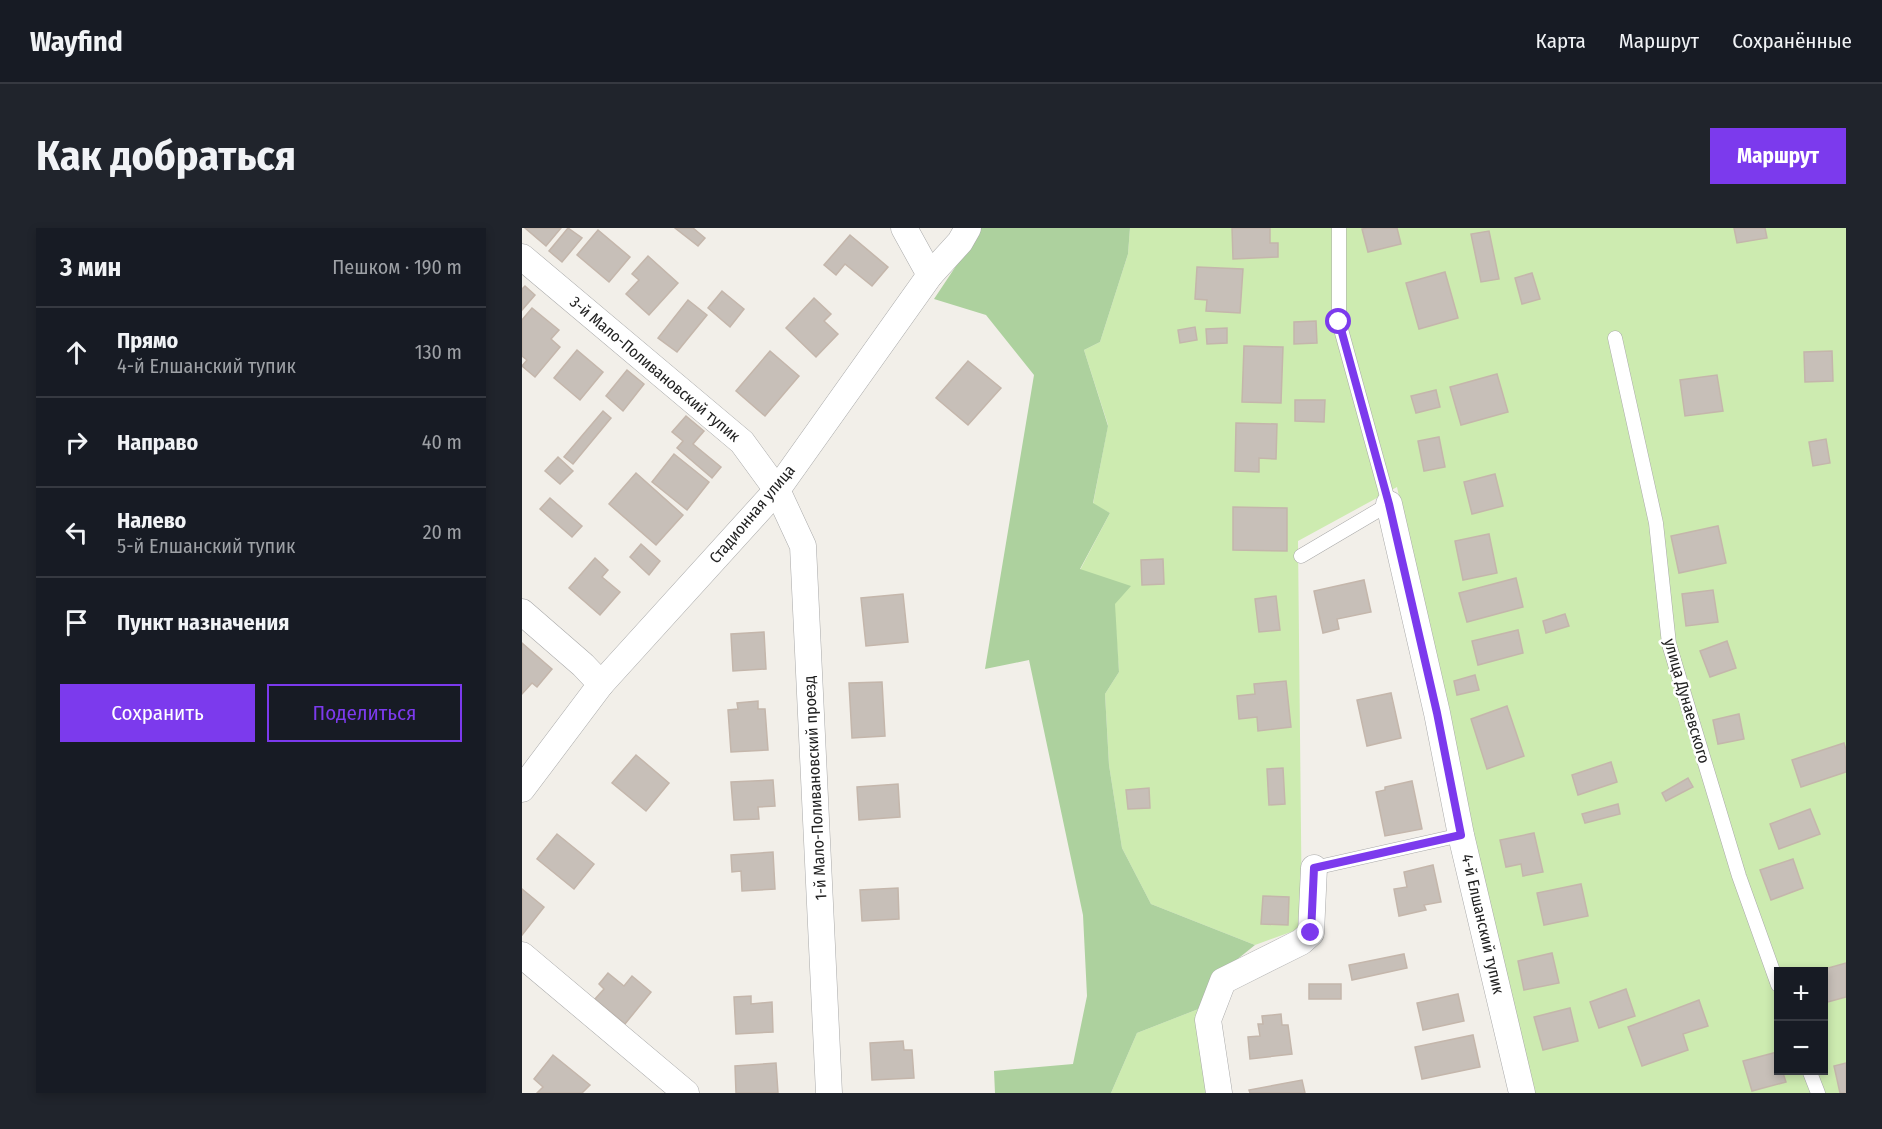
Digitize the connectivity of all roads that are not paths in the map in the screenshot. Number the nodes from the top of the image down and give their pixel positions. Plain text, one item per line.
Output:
1 (904, 228) edge
2 (968, 228) edge
3 (1339, 228) edge
4 (522, 257) edge
5 (930, 275) junction
6 (1615, 338) dead end
7 (777, 490) junction
8 (1389, 504) junction
9 (1301, 556) dead end
10 (522, 612) edge
11 (601, 684) junction
12 (522, 789) edge
13 (1461, 835) junction
14 (1314, 868) joint
15 (522, 955) edge
16 (1774, 971) edge
17 (1811, 1075) edge
18 (686, 1093) edge
19 (829, 1093) edge
20 (1219, 1093) edge
21 (1522, 1093) edge
22 (1818, 1093) edge

1 - 5 street
2 - 5 street, Стадионная улица
3 - 8 lane, 4-й Елшанский тупик
4 - 7 street, 3-й Мало-Поливановский тупик
5 - 7 street, Стадионная улица
6 - 16 lane, улица Дунаевского
7 - 11 street, Стадионная улица
7 - 19 street, 1-й Мало-Поливановский проезд
8 - 9 lane
8 - 13 street, 4-й Елшанский тупик
10 - 11 street
11 - 12 street, Стадионная улица
13 - 14 lane
13 - 21 street, 4-й Елшанский тупик
14 - 20 street
15 - 18 street
17 - 22 lane

